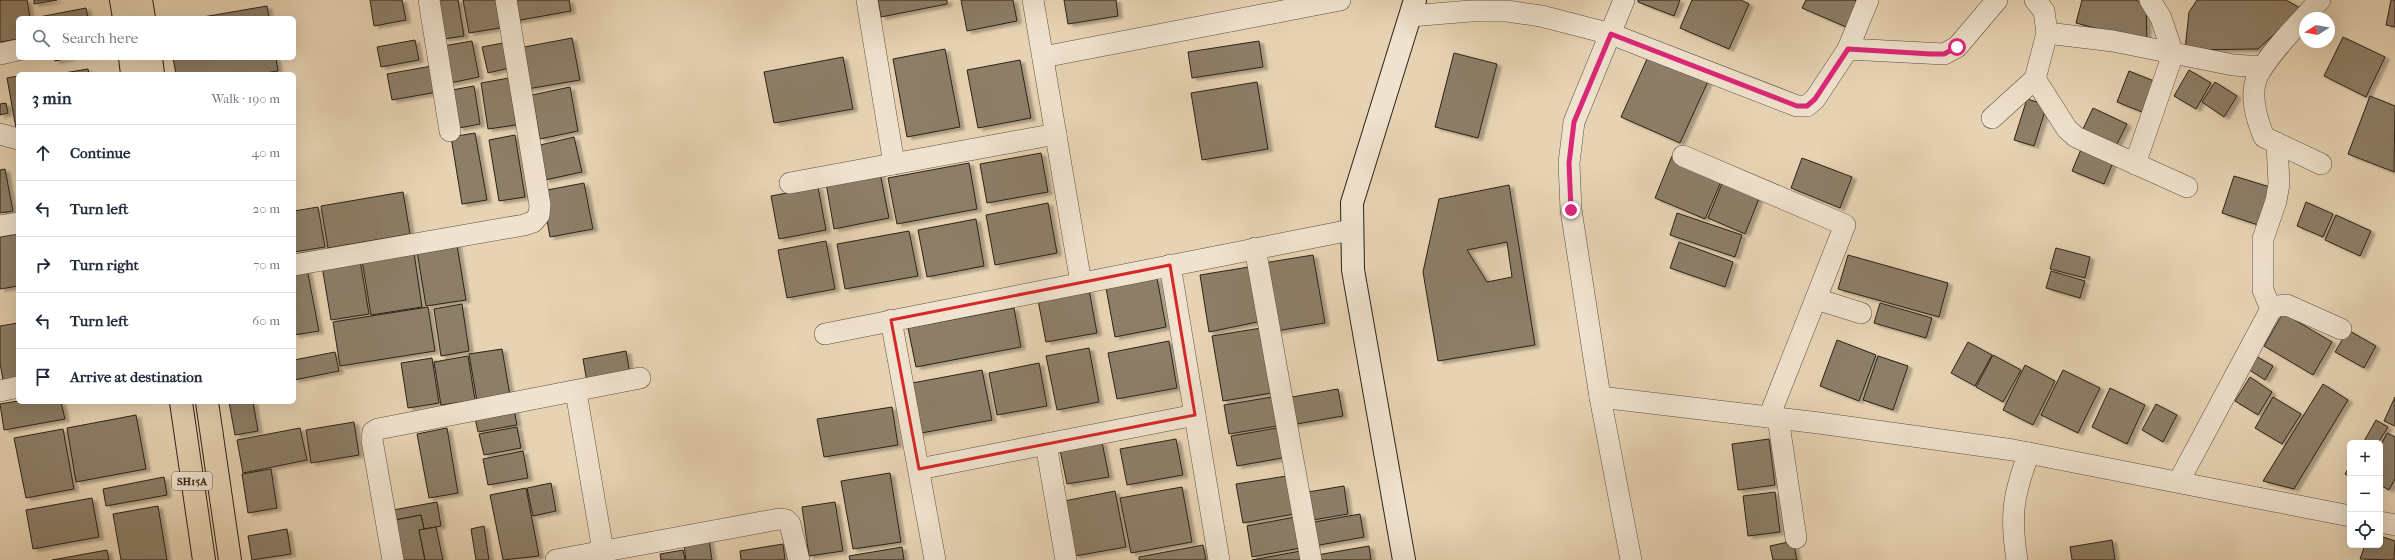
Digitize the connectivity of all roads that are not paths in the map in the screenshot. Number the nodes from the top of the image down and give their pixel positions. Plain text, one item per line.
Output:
1 (121, 0) edge
2 (142, 0) edge
3 (429, 0) edge
4 (506, 0) edge
5 (867, 0) edge
6 (1033, 0) edge
7 (1340, 0) edge
8 (1624, 0) edge
9 (1868, 0) edge
10 (1997, 0) edge
11 (2035, 0) edge
12 (2150, 0) edge
13 (2320, 0) edge
14 (1413, 8) edge
15 (124, 16) edge
16 (144, 16) edge
17 (2047, 32) junction
18 (1611, 34) junction
19 (1848, 49) junction
20 (16, 50) edge
21 (0, 54) edge
22 (2173, 54) junction
23 (1043, 57) junction
24 (130, 60) edge
25 (151, 60) edge
26 (2262, 67) junction
27 (132, 72) edge
28 (154, 72) edge
29 (2035, 79) junction
30 (1992, 118) dead end
31 (450, 131) dead end
32 (0, 134) edge
33 (1056, 134) junction
34 (16, 138) edge
35 (2277, 143) junction
36 (1683, 156) dead end
37 (894, 164) junction
38 (2135, 164) junction
39 (2321, 164) dead end
40 (790, 183) dead end
41 (2187, 187) dead end
42 (16, 223) edge
43 (0, 226) edge
44 (1351, 230) junction
45 (1256, 248) junction
46 (296, 265) edge
47 (1170, 265) junction
48 (1081, 283) junction
49 (1816, 299) junction
50 (2271, 309) junction
51 (1861, 313) dead end
52 (891, 320) junction
53 (2341, 329) dead end
54 (825, 334) dead end
55 (640, 378) dead end
56 (16, 388) edge
57 (0, 391) edge
58 (576, 392) junction
59 (1600, 397) junction
60 (181, 404) edge
61 (207, 404) edge
62 (1195, 415) junction
63 (1773, 418) junction
64 (1046, 444) junction
65 (2029, 453) junction
66 (918, 469) junction
67 (2179, 481) junction
68 (2347, 515) edge
69 (2383, 523) edge
70 (2395, 525) edge
71 (1796, 538) dead end
72 (603, 551) junction
73 (204, 560) edge
74 (230, 560) edge
75 (392, 560) edge
76 (556, 560) edge
77 (799, 560) edge
78 (935, 560) edge
79 (1066, 560) edge
80 (1219, 560) edge
81 (1311, 560) edge
82 (1404, 560) edge
83 (1631, 560) edge
84 (2017, 560) edge

1 - 15 main road
2 - 16 main road
3 - 31 street
4 - 46 street
5 - 37 street
6 - 23 street
7 - 23 street
8 - 18 street
9 - 19 street
10 - 19 street
11 - 17 street
12 - 22 street
13 - 26 street
14 - 18 street
14 - 44 street
17 - 22 street
17 - 29 street
18 - 19 street
18 - 59 street
20 - 21 street
22 - 26 street
22 - 38 street
23 - 33 street
24 - 27 main road
25 - 28 main road
26 - 35 street
29 - 30 street
29 - 38 street
32 - 34 street
33 - 37 street
33 - 48 street
35 - 39 street
35 - 50 street
36 - 49 street
37 - 40 street
38 - 41 street
42 - 43 street
44 - 45 street
44 - 82 street
45 - 47 street
45 - 81 street
47 - 48 street
47 - 62 street
48 - 52 street
49 - 51 street
49 - 63 street
50 - 53 street
50 - 67 street
52 - 54 street
52 - 66 street
55 - 58 street
56 - 57 street
58 - 72 street
58 - 75 street
59 - 63 street
59 - 83 street
60 - 73 main road, SH15A
61 - 74 main road, SH15A
62 - 64 street
62 - 80 street
63 - 65 street
63 - 71 street
64 - 66 street
64 - 79 street
65 - 67 street
65 - 84 street
66 - 78 street
67 - 68 street
69 - 70 street
72 - 76 street
72 - 77 street

